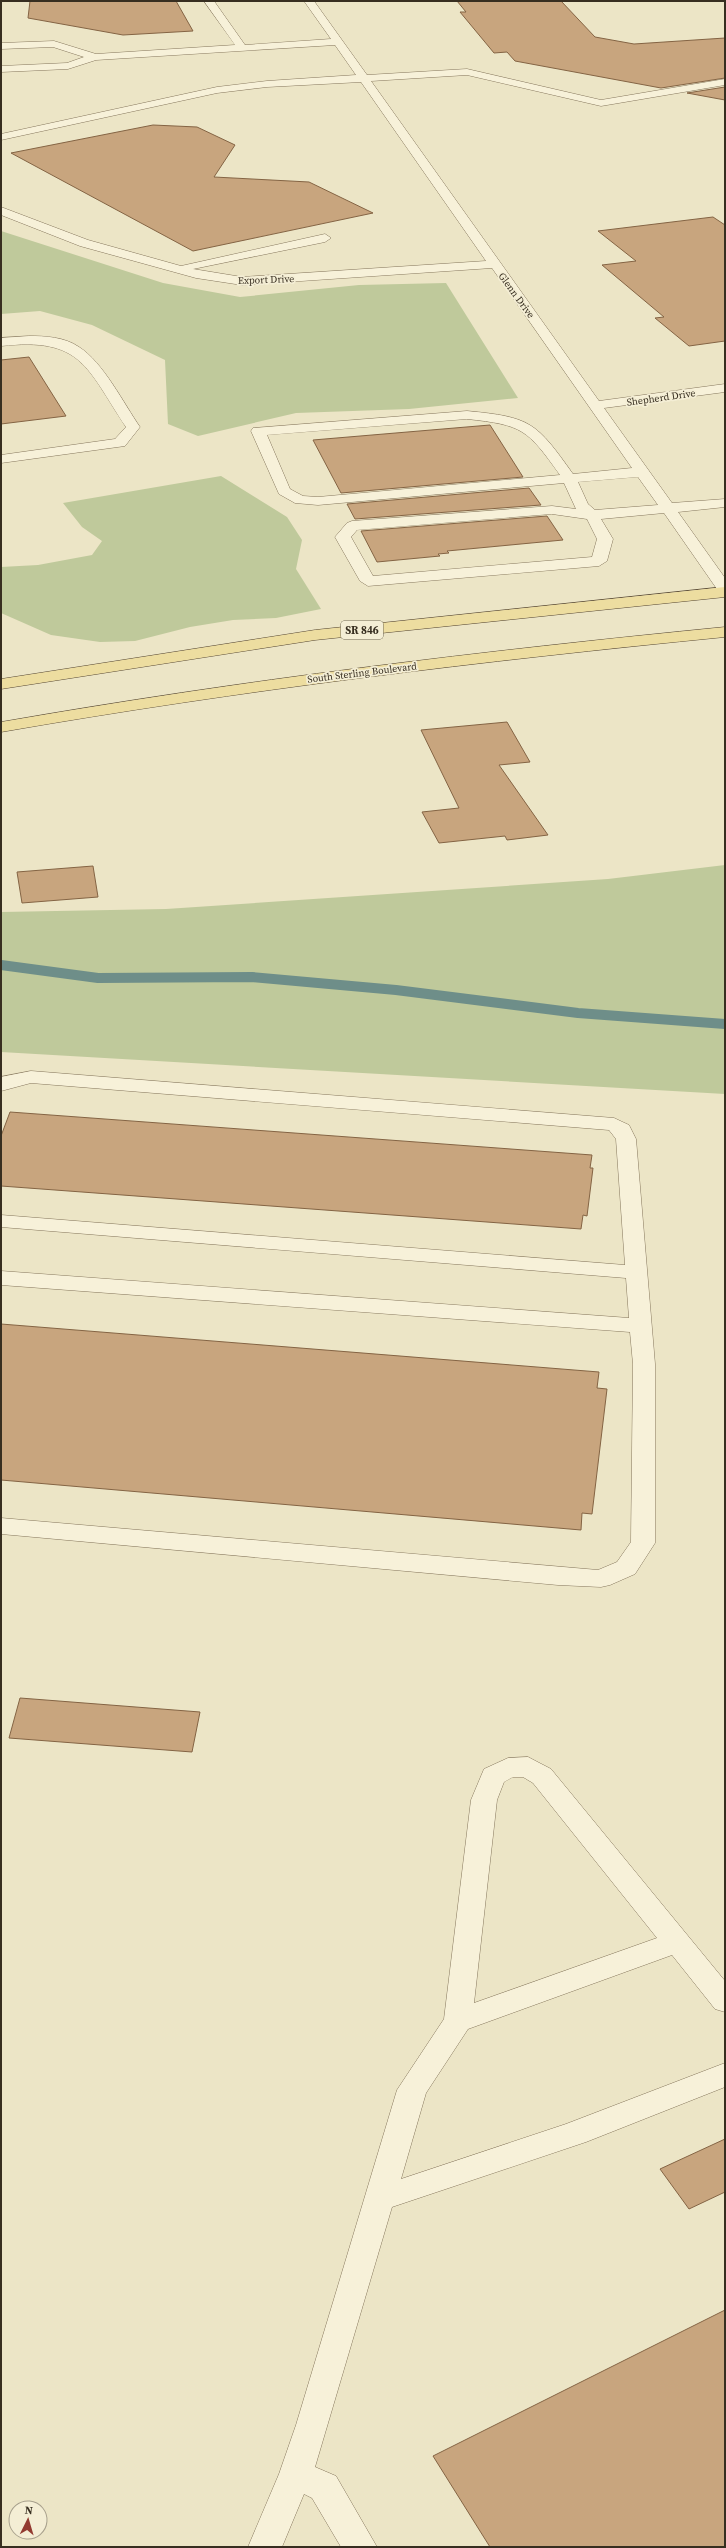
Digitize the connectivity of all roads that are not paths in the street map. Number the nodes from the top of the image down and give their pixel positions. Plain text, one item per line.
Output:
1 (209, 1) edge
2 (309, 1) edge
3 (338, 42) junction
4 (1, 46) edge
5 (242, 48) junction
6 (95, 57) junction
7 (1, 69) edge
8 (364, 78) junction
9 (725, 82) edge
10 (1, 137) edge
11 (1, 211) edge
12 (325, 238) dead end
13 (494, 264) junction
14 (177, 269) junction
15 (1, 342) edge
16 (719, 393) edge
17 (597, 405) junction
18 (1, 459) edge
19 (642, 472) junction
20 (569, 478) junction
21 (725, 503) edge
22 (668, 509) junction
23 (592, 515) junction
24 (725, 590) edge
25 (725, 632) edge
26 (1, 684) edge
27 (1, 727) edge
28 (1, 1085) edge
29 (1, 1221) edge
30 (636, 1272) junction
31 (1, 1278) edge
32 (641, 1326) junction
33 (1, 1526) edge
34 (677, 1942) junction
35 (725, 2001) edge
36 (458, 2021) junction
37 (725, 2075) edge
38 (381, 2198) junction
39 (296, 2474) junction
40 (265, 2547) edge
41 (360, 2547) edge

1 - 5 street
2 - 3 street, Glenn Drive
3 - 5 street
3 - 8 street, Glenn Drive
4 - 6 street
5 - 6 street
6 - 7 street
8 - 9 street
8 - 10 street
8 - 13 street, Glenn Drive
11 - 14 street, Export Drive
12 - 14 street
13 - 14 street, Export Drive
13 - 17 street, Glenn Drive
15 - 18 street
16 - 17 street, Shepherd Drive
17 - 19 street, Glenn Drive
19 - 20 street
19 - 22 street, Glenn Drive
20 - 20 street
20 - 23 street
21 - 22 street
22 - 23 street
22 - 24 street, Glenn Drive
23 - 23 street
24 - 26 main road, SR 846
25 - 27 main road, South Sterling Boulevard
28 - 30 street
29 - 30 street
30 - 32 street
31 - 32 street
32 - 33 street
34 - 35 street
34 - 36 street
34 - 36 street
36 - 38 street
37 - 38 street
38 - 39 street
39 - 40 street
39 - 41 street

